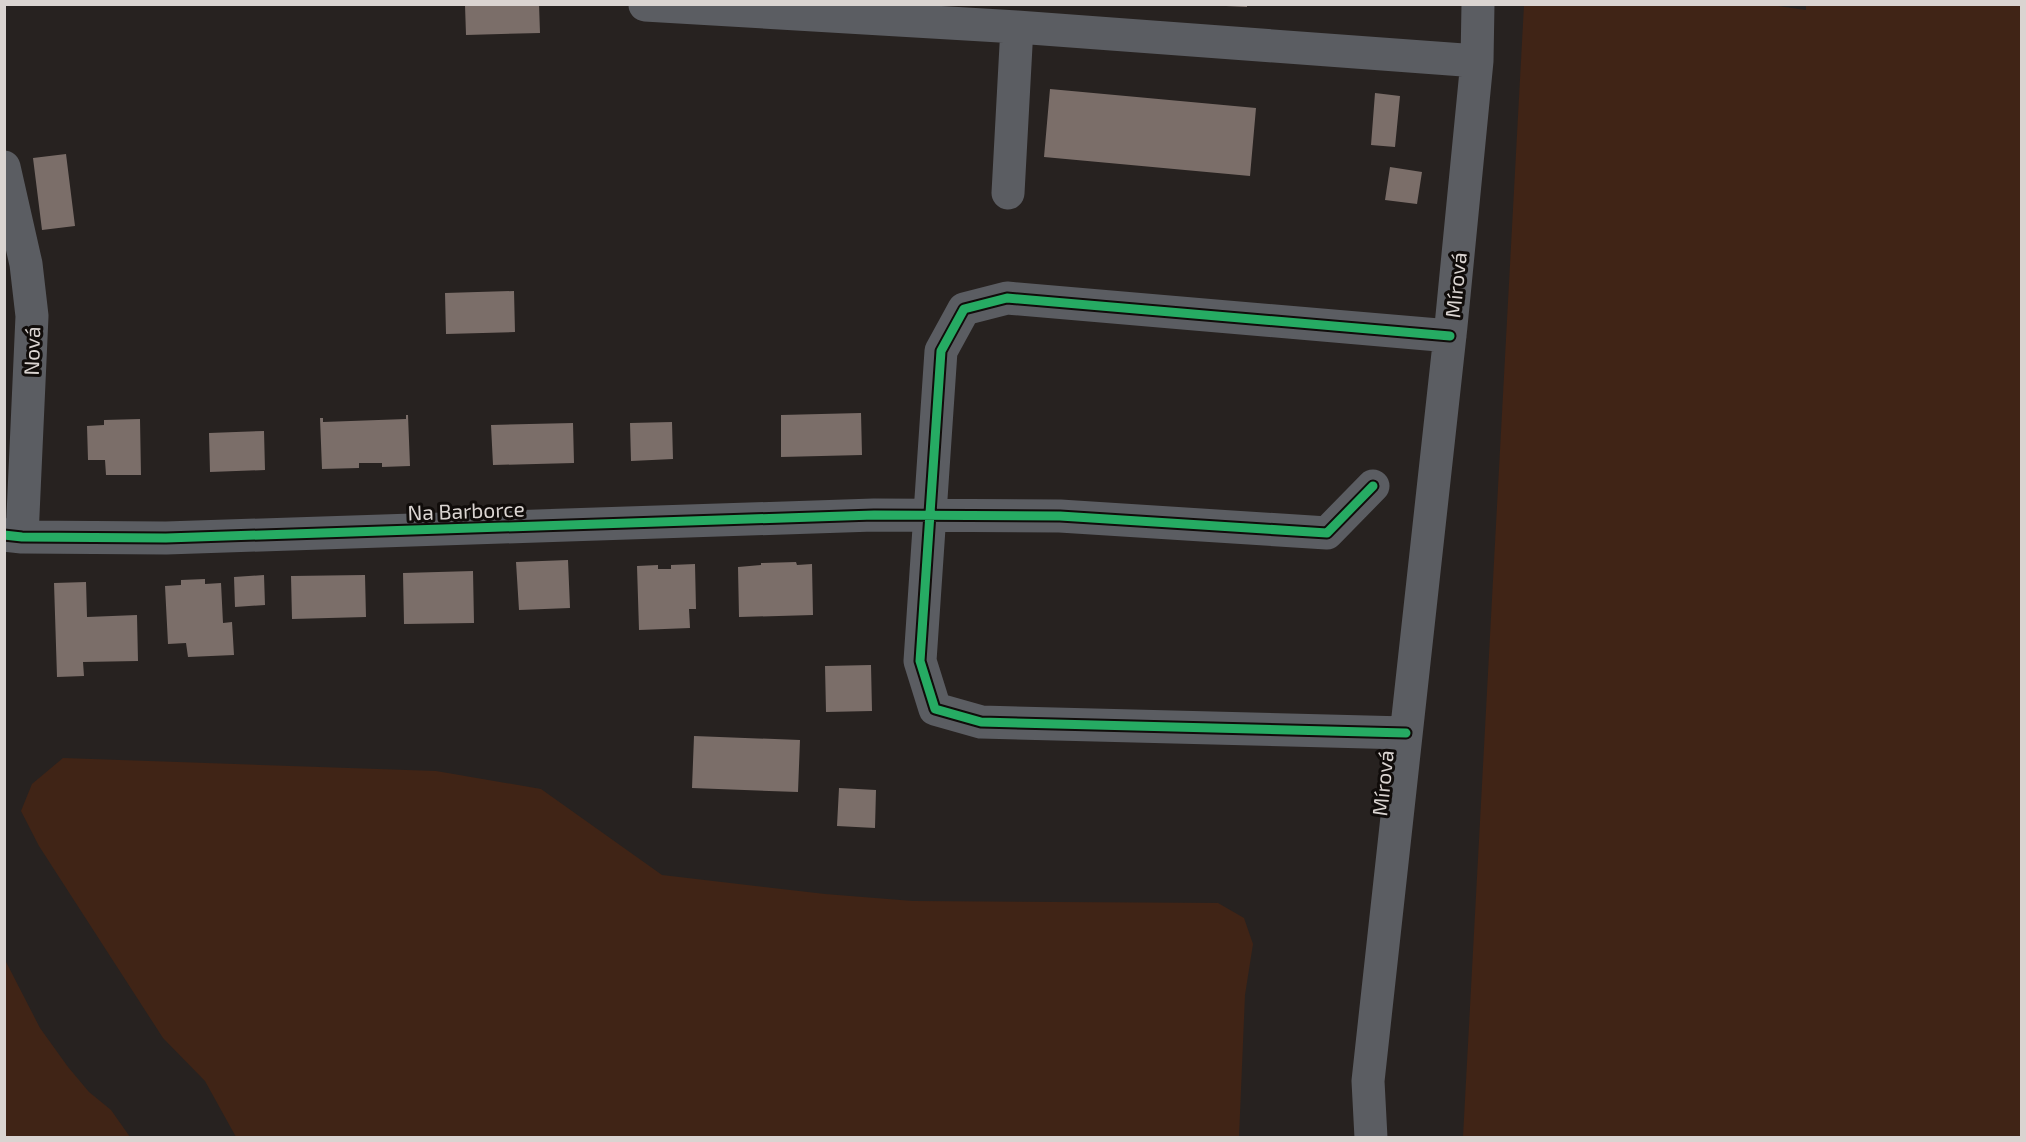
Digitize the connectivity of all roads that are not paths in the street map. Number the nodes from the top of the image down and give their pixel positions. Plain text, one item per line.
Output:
1 (1478, 4) edge
2 (645, 5) edge
3 (1074, 18) edge
4 (1017, 27) junction
5 (1477, 61) junction
6 (4, 167) edge
7 (1008, 194) dead end
8 (1450, 336) junction
9 (1373, 486) dead end
10 (930, 516) junction
11 (13, 536) edge
12 (1406, 733) junction
13 (1371, 1137) edge

1 - 5 street, Mírová
2 - 4 street
3 - 4 street
3 - 5 street
4 - 7 street
5 - 8 street, Mírová
6 - 11 street, Nová
8 - 10 street
8 - 12 street, Mírová
9 - 10 street, Na Barborce
10 - 11 street, Na Barborce
10 - 12 street
12 - 13 street, Mírová

